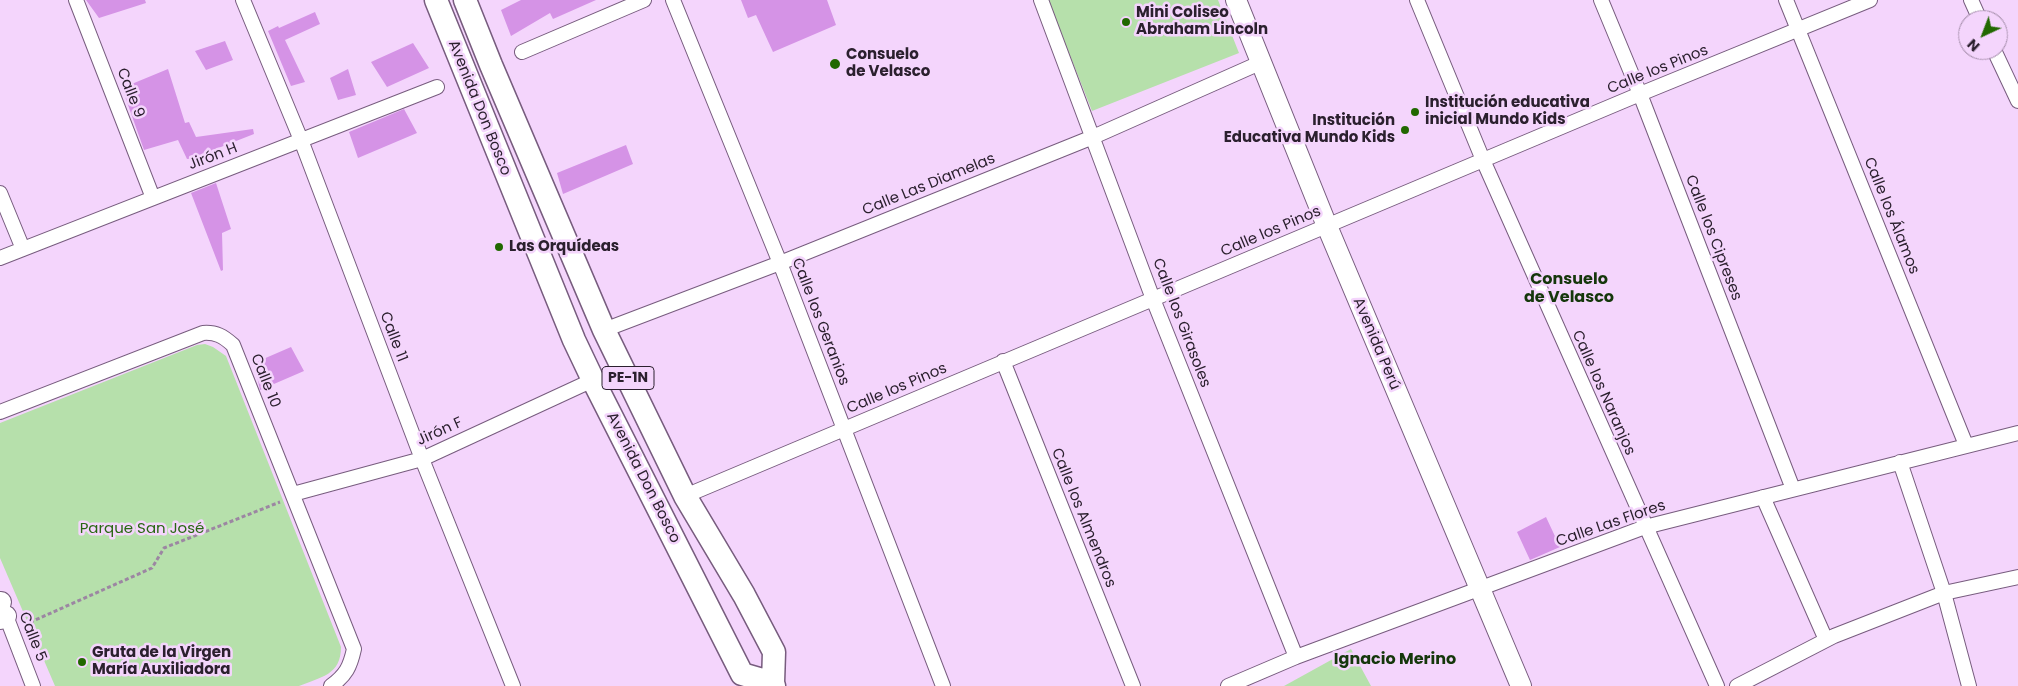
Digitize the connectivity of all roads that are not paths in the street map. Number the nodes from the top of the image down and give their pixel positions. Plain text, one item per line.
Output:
1 (76, 0) edge
2 (243, 0) edge
3 (436, 0) edge
4 (465, 0) edge
5 (644, 0) edge
6 (673, 0) edge
7 (1042, 0) edge
8 (1236, 0) edge
9 (1418, 0) edge
10 (1601, 0) edge
11 (1786, 0) edge
12 (1870, 0) edge
13 (1798, 30) junction
14 (522, 52) dead end
15 (1999, 60) edge
16 (1262, 62) junction
17 (491, 65) junction
18 (466, 76) junction
19 (437, 87) dead end
20 (1640, 94) junction
21 (2018, 101) edge
22 (1093, 136) junction
23 (301, 140) junction
24 (1483, 160) junction
25 (0, 193) edge
26 (153, 198) junction
27 (1326, 226) junction
28 (23, 249) junction
29 (0, 258) edge
30 (780, 263) junction
31 (1153, 299) junction
32 (604, 330) junction
33 (1003, 362) junction
34 (593, 380) junction
35 (0, 412) edge
36 (843, 429) junction
37 (2018, 433) edge
38 (1966, 445) junction
39 (422, 459) junction
40 (1900, 462) junction
41 (1793, 489) junction
42 (294, 496) junction
43 (685, 496) junction
44 (1763, 497) junction
45 (1645, 527) junction
46 (2018, 577) edge
47 (1479, 588) junction
48 (1944, 593) junction
49 (3, 612) edge
50 (1826, 640) junction
51 (1296, 656) junction
52 (1236, 684) edge
53 (770, 685) edge
54 (33, 686) edge
55 (331, 686) edge
56 (513, 686) edge
57 (943, 686) edge
58 (1133, 686) edge
59 (1521, 686) edge
60 (1717, 686) edge
61 (1737, 686) edge
62 (1969, 686) edge

1 - 26 street, Calle 9
2 - 23 street, Calle 11
3 - 18 main road, Avenida Don Bosco / PE-1N
4 - 17 main road, Avenida Don Bosco / PE-1N
5 - 14 street
6 - 30 street, Calle los Geranios
7 - 22 street, Calle los Girasoles
8 - 16 street, Avenida Perú
9 - 24 street, Calle los Naranjos
10 - 20 street, Calle los Cipreses
11 - 13 street, Calle los Álamos
12 - 13 street, Calle los Pinos
13 - 20 street, Calle los Pinos
13 - 38 street, Calle los Álamos
15 - 21 street
16 - 22 street, Calle Las Diamelas
16 - 27 street, Avenida Perú
17 - 18 main road
17 - 32 main road, Avenida Don Bosco / PE-1N
18 - 34 main road, Avenida Don Bosco / PE-1N
19 - 23 street, Jirón H
20 - 24 street, Calle los Pinos
20 - 41 street, Calle los Cipreses
22 - 30 street, Calle Las Diamelas
22 - 31 street, Calle los Girasoles
23 - 26 street, Jirón H
23 - 39 street, Calle 11
24 - 27 street, Calle los Pinos
24 - 45 street, Calle los Naranjos
25 - 28 street
26 - 28 street, Jirón H
27 - 31 street, Calle los Pinos
27 - 47 street, Avenida Perú
28 - 29 street, Jirón H
30 - 32 street, Calle Las Diamelas
30 - 36 street, Calle los Geranios
31 - 33 street, Calle los Pinos
31 - 51 street, Calle los Girasoles
32 - 43 main road, Avenida Don Bosco / PE-1N
33 - 36 street, Calle los Pinos
33 - 58 street, Calle los Almendros
34 - 39 street, Jirón F
34 - 53 main road, Avenida Don Bosco / PE-1N
35 - 42 street, Calle 10
36 - 43 street, Calle los Pinos
36 - 57 street, Calle los Geranios
37 - 38 street, Calle Las Flores
38 - 40 street, Calle Las Flores
39 - 42 street, Jirón F
39 - 56 street, Calle 11
40 - 41 street, Calle Las Flores
40 - 48 street
41 - 44 street, Calle Las Flores
42 - 55 street, Calle 10
43 - 53 main road, Avenida Don Bosco / PE-1N
44 - 45 street, Calle Las Flores
44 - 50 street
45 - 47 street, Calle Las Flores
45 - 60 street, Calle los Naranjos
46 - 48 street
47 - 51 street, Calle Las Flores
47 - 59 street, Avenida Perú
48 - 50 street
48 - 62 street
49 - 54 street, Calle 5
50 - 61 street
51 - 52 street, Calle Las Flores

